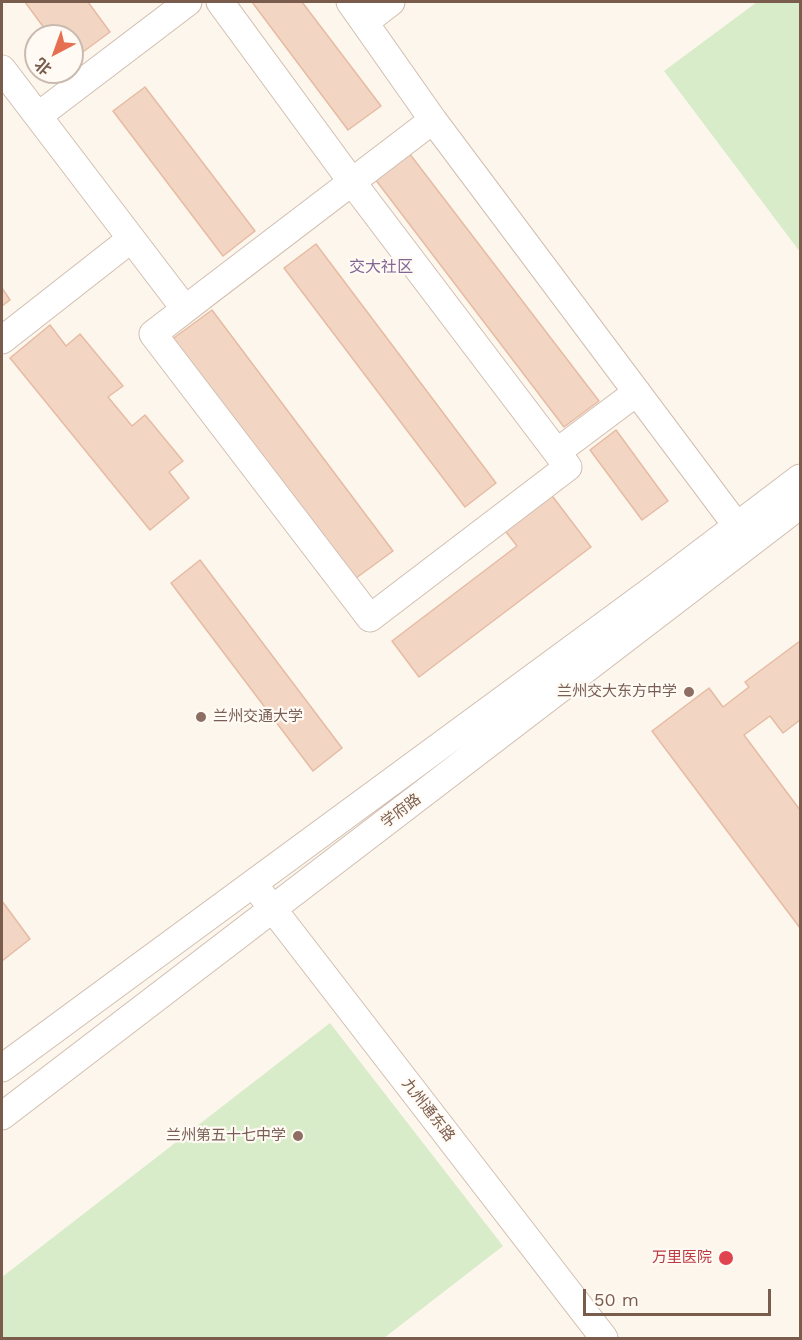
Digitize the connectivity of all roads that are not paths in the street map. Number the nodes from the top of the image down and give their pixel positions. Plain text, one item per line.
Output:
1 (188, 2) edge
2 (220, 2) edge
3 (391, 2) edge
4 (357, 12) edge
5 (2, 69) edge
6 (38, 116) junction
7 (433, 120) junction
8 (352, 182) junction
9 (131, 238) junction
10 (185, 309) junction
11 (2, 340) edge
12 (637, 393) junction
13 (563, 459) junction
14 (801, 478) edge
15 (801, 505) edge
16 (737, 526) junction
17 (251, 883) junction
18 (273, 909) junction
19 (2, 1068) edge
20 (2, 1116) edge
21 (604, 1338) edge

1 - 6 street
2 - 8 street
3 - 4 street
4 - 7 street
5 - 6 street
6 - 9 street
7 - 8 street
7 - 12 street
8 - 10 street
8 - 13 street
9 - 10 street
9 - 11 street
10 - 13 street
12 - 13 street
12 - 16 street
14 - 16 street, 学府路
15 - 18 street, 学府路
16 - 17 street, 学府路
17 - 18 street, 九州通东路
17 - 19 street, 学府路
18 - 20 street, 学府路
18 - 21 street, 九州通东路

